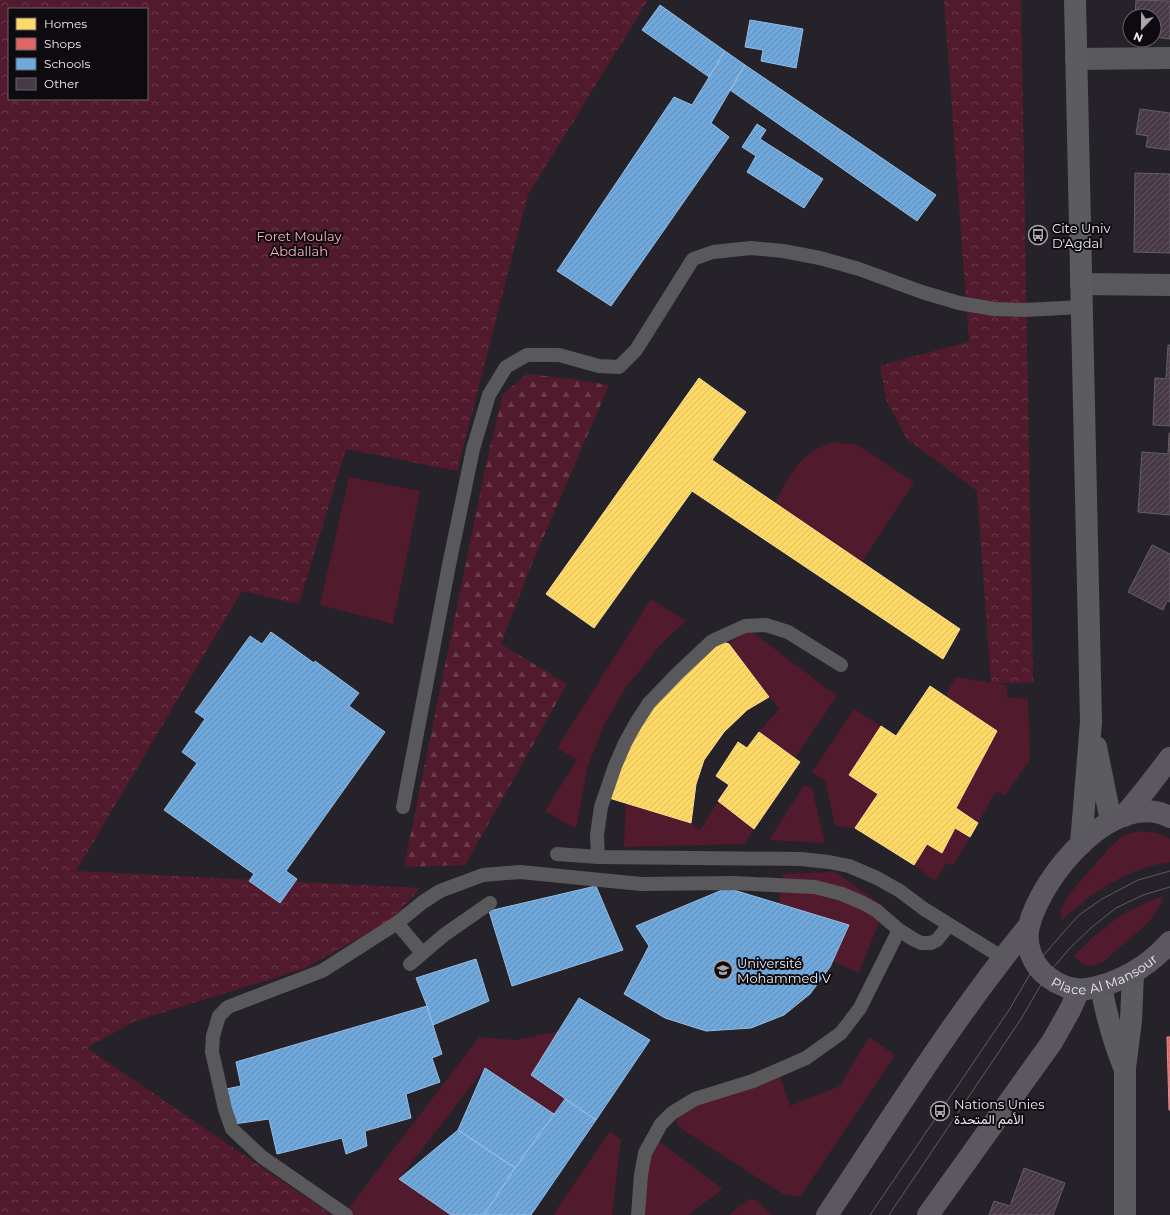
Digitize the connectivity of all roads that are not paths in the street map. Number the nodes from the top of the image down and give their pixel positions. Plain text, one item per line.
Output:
1 (1075, 0) edge
2 (1170, 58) edge
3 (1076, 59) junction
4 (1081, 284) junction
5 (1170, 285) edge
6 (1082, 306) junction
7 (841, 664) dead end
8 (1091, 722) junction
9 (1170, 758) edge
10 (403, 807) dead end
11 (1118, 818) junction
12 (1170, 818) edge
13 (1081, 844) junction
14 (557, 854) dead end
15 (598, 857) junction
16 (490, 903) dead end
17 (397, 923) junction
18 (949, 925) junction
19 (1028, 927) junction
20 (899, 930) junction
21 (1170, 942) edge
22 (422, 953) junction
23 (1002, 958) junction
24 (410, 964) dead end
25 (1133, 973) junction
26 (1101, 986) junction
27 (1078, 990) junction
28 (1125, 1068) junction
29 (346, 1215) edge
30 (638, 1215) edge
31 (827, 1215) edge
32 (928, 1215) edge
33 (1125, 1215) edge

1 - 3 street
2 - 3 street
3 - 4 street
4 - 5 street
4 - 6 street
6 - 8 street
6 - 10 lane
7 - 15 lane
8 - 11 street
8 - 13 street
9 - 11 main road
11 - 12 main road, Place Al Mansour
11 - 13 main road, Place Al Mansour
13 - 19 main road, Place Al Mansour
14 - 15 lane
15 - 18 lane
16 - 22 lane
17 - 20 lane
17 - 22 lane
17 - 29 lane
18 - 20 lane
18 - 23 lane
19 - 23 main road
19 - 27 main road, Place Al Mansour
20 - 30 lane
21 - 25 main road, Place Al Mansour
22 - 24 lane
23 - 31 main road
25 - 26 main road, Place Al Mansour
25 - 28 street
26 - 27 main road, Place Al Mansour
26 - 28 street
27 - 32 main road
28 - 33 street

